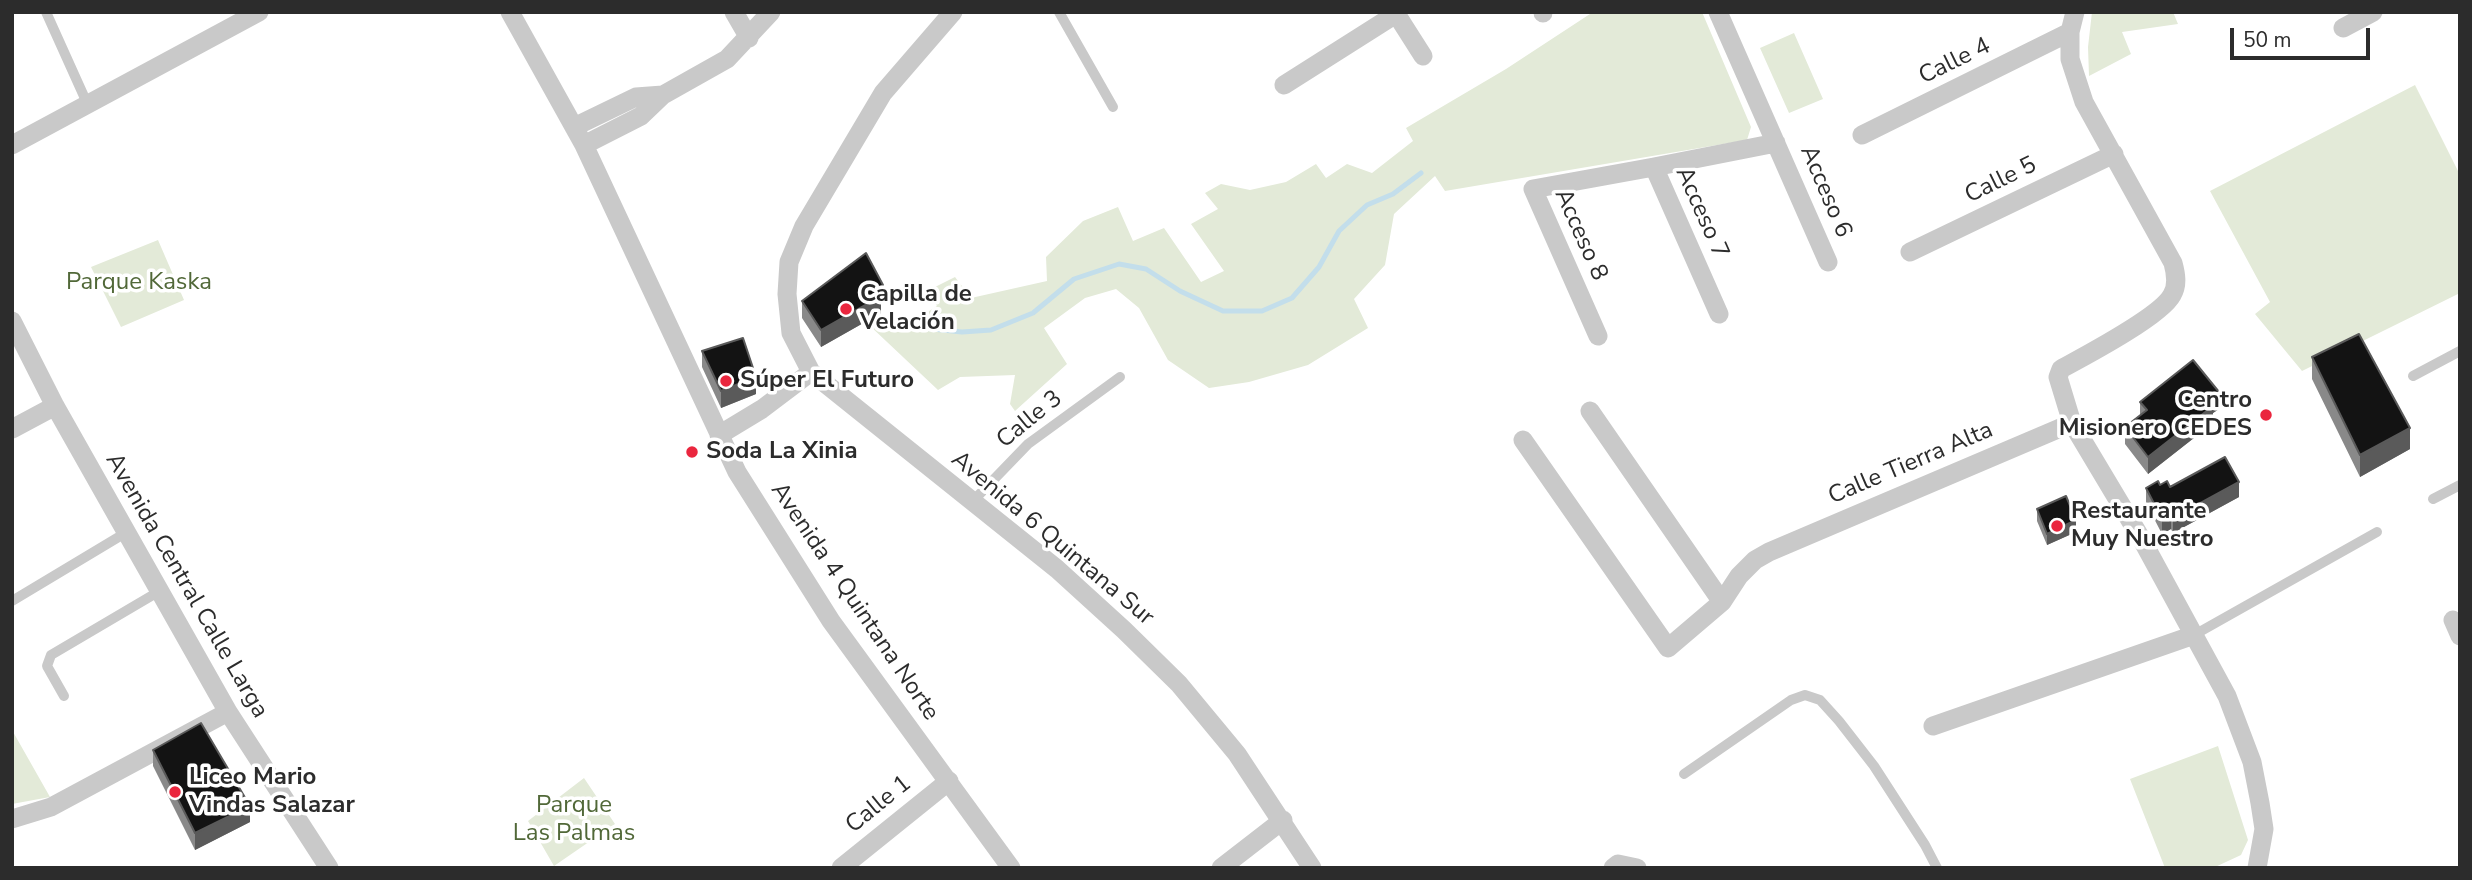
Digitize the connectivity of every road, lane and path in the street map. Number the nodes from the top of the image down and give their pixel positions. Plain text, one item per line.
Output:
1 (46, 12) edge
2 (258, 12) edge
3 (510, 12) edge
4 (734, 12) edge
5 (771, 12) edge
6 (953, 12) edge
7 (1059, 12) edge
8 (1718, 12) edge
9 (2075, 12) edge
10 (2373, 12) edge
11 (1395, 13) edge
12 (2343, 28) dead end
13 (2070, 32) junction
14 (749, 38) junction
15 (1423, 56) dead end
16 (1284, 85) dead end
17 (663, 95) junction
18 (87, 103) junction
19 (1113, 107) dead end
20 (574, 127) junction
21 (1862, 135) dead end
22 (1776, 143) junction
23 (12, 145) edge
24 (584, 145) junction
25 (2113, 154) junction
26 (1654, 167) junction
27 (1910, 252) dead end
28 (1828, 262) dead end
29 (1719, 314) dead end
30 (12, 321) edge
31 (1598, 336) dead end
32 (2460, 351) edge
33 (811, 372) junction
34 (2413, 376) dead end
35 (1120, 377) dead end
36 (55, 406) junction
37 (1590, 411) dead end
38 (2072, 423) junction
39 (12, 429) edge
40 (719, 435) junction
41 (1523, 440) dead end
42 (2460, 485) edge
43 (2433, 499) dead end
44 (972, 502) junction
45 (127, 532) junction
46 (2377, 532) dead end
47 (158, 592) junction
48 (12, 601) edge
49 (1722, 602) junction
50 (2194, 635) junction
51 (64, 696) dead end
52 (228, 712) junction
53 (1933, 726) dead end
54 (1684, 774) dead end
55 (949, 781) junction
56 (12, 819) edge
57 (1283, 820) junction
58 (329, 868) edge
59 (841, 868) edge
60 (1011, 868) edge
61 (1221, 868) edge
62 (1312, 868) edge
63 (1613, 868) edge
64 (1637, 868) edge
65 (1937, 868) edge
66 (2257, 868) edge

1 - 18 lane
2 - 18 street
3 - 20 street, Avenida 4 Quintana Norte
4 - 14 street
5 - 14 street
6 - 33 street
7 - 19 lane
8 - 22 street, Acceso 6
9 - 13 street
10 - 12 street
11 - 15 street
11 - 16 street
13 - 21 street, Calle 4
13 - 25 street
14 - 17 street
17 - 20 street
17 - 24 street
18 - 23 street
20 - 24 street, Avenida 4 Quintana Norte
22 - 26 street, Acceso 7
22 - 28 street, Acceso 6
24 - 40 street, Avenida 4 Quintana Norte
25 - 27 street, Calle 5
25 - 38 street
26 - 29 street, Acceso 7
26 - 31 street, Acceso 8
30 - 36 street, Avenida Central Calle Larga
32 - 34 lane
33 - 40 street
33 - 44 street, Avenida 6 Quintana Sur
35 - 44 lane, Calle 3
36 - 39 street
36 - 45 street, Avenida Central Calle Larga
37 - 49 street
38 - 49 street, Calle Tierra Alta
38 - 50 street
40 - 55 street, Avenida 4 Quintana Norte
41 - 49 street, Calle Tierra Alta
42 - 43 lane
44 - 57 street, Avenida 6 Quintana Sur
45 - 47 street, Avenida Central Calle Larga
45 - 48 lane
46 - 50 lane
47 - 51 lane
47 - 52 street, Avenida Central Calle Larga
50 - 53 street
50 - 66 street
52 - 56 street
52 - 58 street, Avenida Central Calle Larga
54 - 65 lane
55 - 59 street, Calle 1
55 - 60 street, Avenida 4 Quintana Norte
57 - 61 street
57 - 62 street, Avenida 6 Quintana Sur
63 - 64 street

